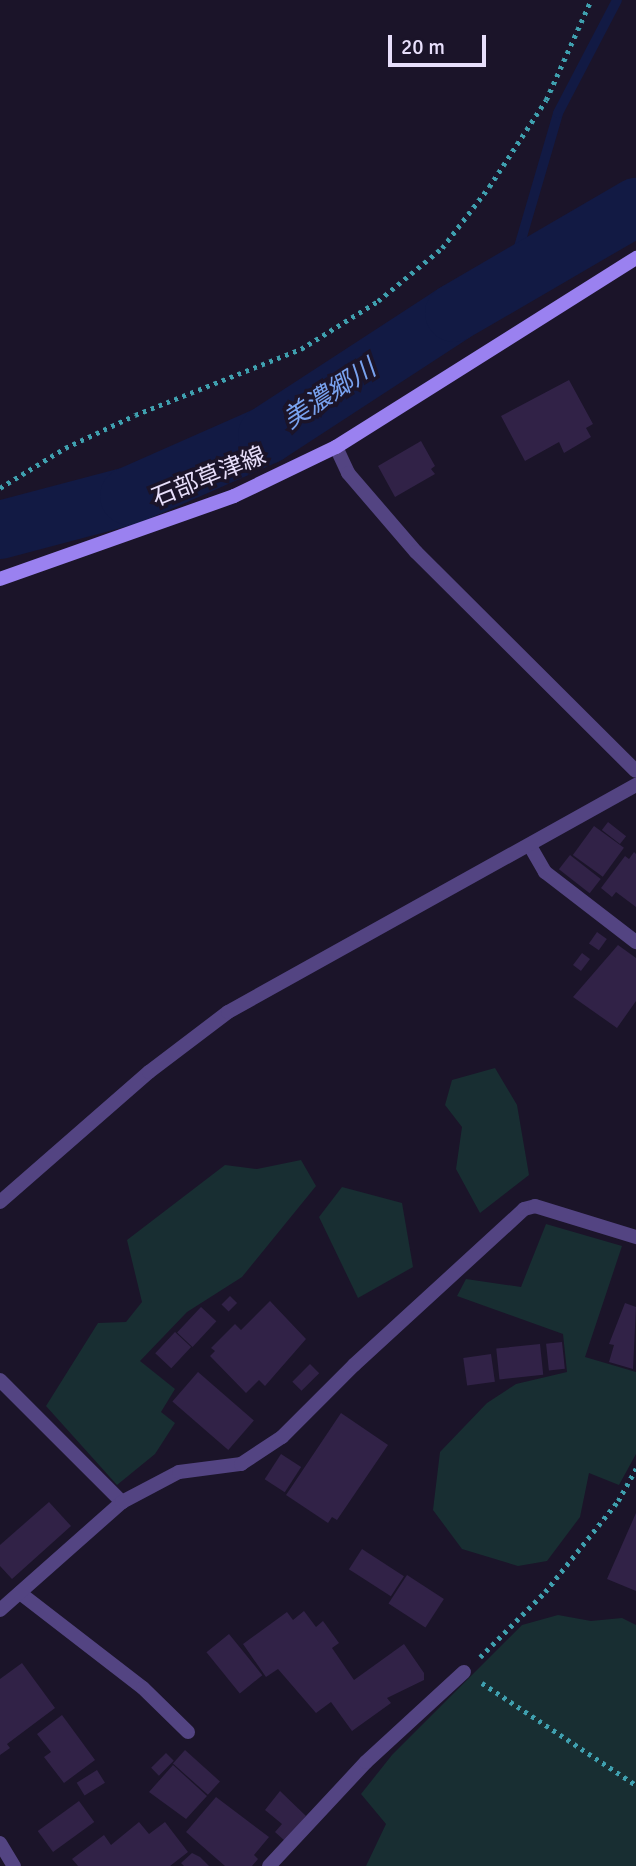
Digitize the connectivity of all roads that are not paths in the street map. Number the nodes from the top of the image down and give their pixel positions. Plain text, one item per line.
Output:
1 (636, 258) edge
2 (335, 447) junction
3 (0, 579) edge
4 (636, 771) edge
5 (636, 785) edge
6 (530, 846) junction
7 (636, 943) edge
8 (0, 1202) edge
9 (636, 1237) edge
10 (0, 1380) edge
11 (122, 1502) junction
12 (20, 1593) junction
13 (0, 1611) edge
14 (464, 1672) road end
15 (188, 1732) dead end
16 (0, 1843) edge
17 (14, 1866) edge
18 (269, 1866) edge

1 - 2 main road, 石部草津線
2 - 3 main road, 石部草津線
2 - 4 street
5 - 6 street
6 - 7 street
6 - 8 street
9 - 11 street
10 - 11 street
11 - 12 street
12 - 13 street
12 - 15 street
14 - 18 street
16 - 17 street

